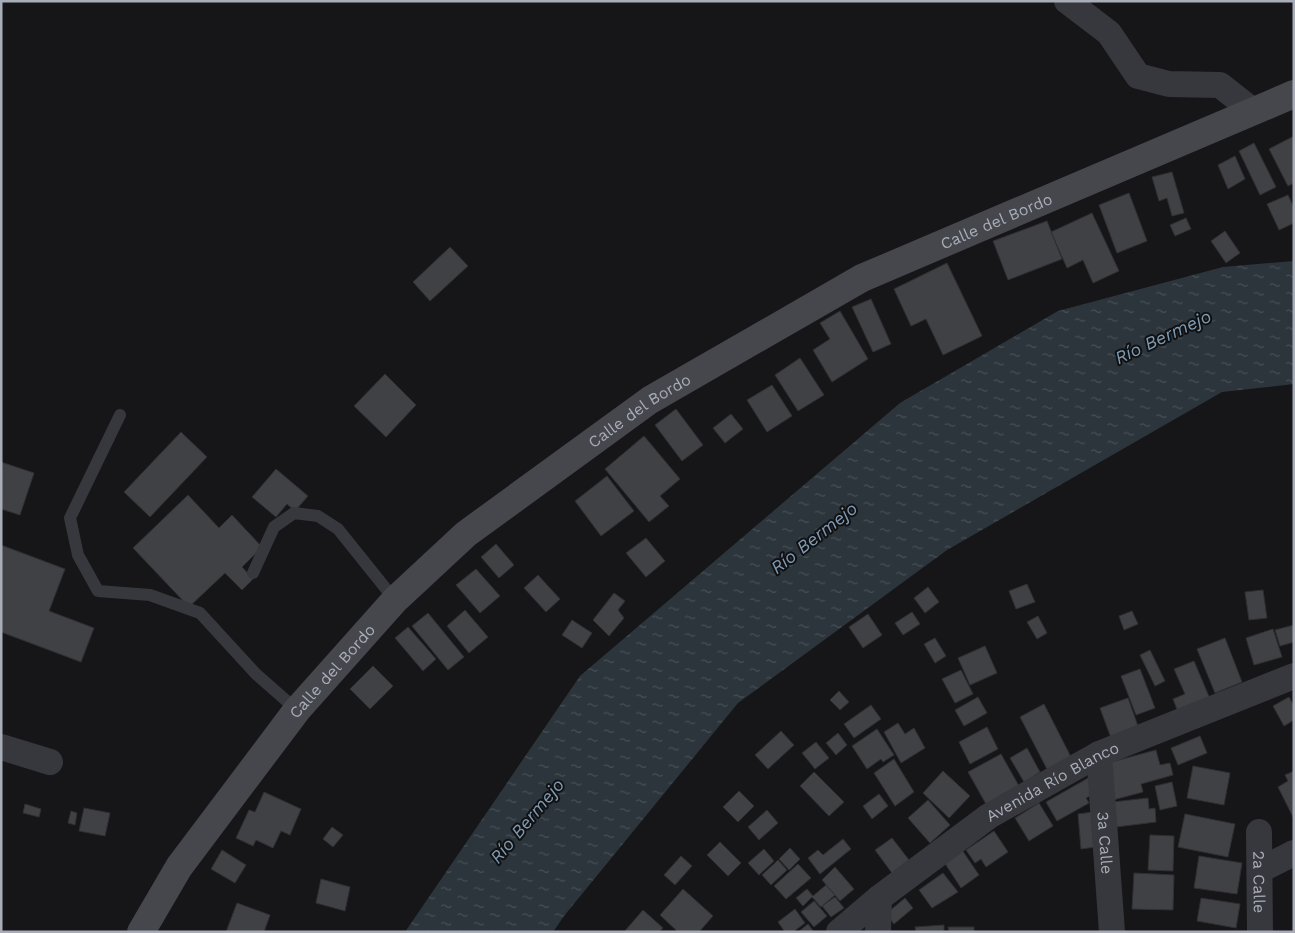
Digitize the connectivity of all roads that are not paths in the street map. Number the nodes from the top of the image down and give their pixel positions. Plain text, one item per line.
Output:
1 (1067, 1) edge
2 (1294, 94) edge
3 (1254, 111) junction
4 (120, 415) dead end
5 (253, 572) dead end
6 (396, 600) junction
7 (1294, 676) edge
8 (297, 710) junction
9 (1, 747) edge
10 (1099, 754) junction
11 (50, 762) dead end
12 (1260, 832) dead end
13 (1294, 853) edge
14 (1260, 870) junction
15 (879, 898) junction
16 (141, 932) edge
17 (839, 932) edge
18 (878, 932) edge
19 (1112, 932) edge
20 (1260, 932) edge

1 - 3 street
2 - 3 street, Calle del Bordo
3 - 6 street, Calle del Bordo
4 - 8 lane
5 - 6 lane
6 - 8 street, Calle del Bordo
7 - 10 street, Avenida Río Blanco
8 - 16 street, Calle del Bordo
9 - 11 street
10 - 15 street, Avenida Río Blanco
10 - 19 street, 3a Calle
12 - 14 street, 2a Calle
13 - 14 street
14 - 20 street, 2a Calle
15 - 17 street, Avenida Río Blanco
15 - 18 street

